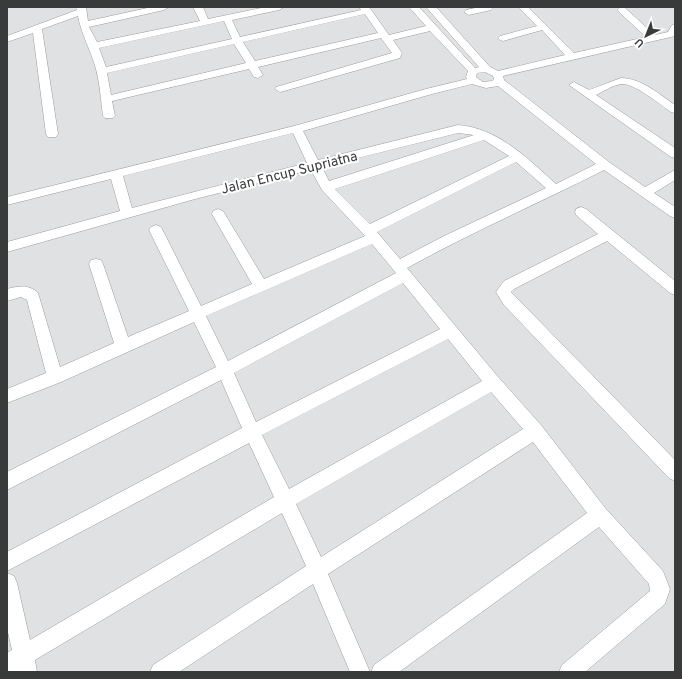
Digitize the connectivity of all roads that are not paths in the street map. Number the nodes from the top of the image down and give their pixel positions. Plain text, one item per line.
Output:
1 (164, 7) edge
2 (198, 7) edge
3 (279, 7) edge
4 (414, 7) edge
5 (431, 7) edge
6 (489, 7) edge
7 (523, 7) edge
8 (81, 9) edge
9 (366, 9) edge
10 (245, 10) edge
11 (622, 10) dead end
12 (469, 12) dead end
13 (227, 18) junction
14 (205, 22) junction
15 (84, 25) junction
16 (433, 27) junction
17 (675, 27) edge
18 (37, 28) junction
19 (544, 28) junction
20 (386, 36) junction
21 (503, 38) dead end
22 (654, 38) junction
23 (7, 39) edge
24 (237, 40) junction
25 (94, 46) junction
26 (572, 57) junction
27 (252, 65) junction
28 (486, 69) junction
29 (102, 71) junction
30 (258, 75) dead end
31 (474, 76) junction
32 (498, 77) junction
33 (574, 85) dead end
34 (280, 89) dead end
35 (589, 94) junction
36 (107, 99) junction
37 (675, 110) edge
38 (110, 116) dead end
39 (296, 129) junction
40 (52, 134) dead end
41 (486, 135) junction
42 (675, 154) edge
43 (516, 157) junction
44 (605, 165) junction
45 (315, 166) junction
46 (116, 174) junction
47 (675, 174) edge
48 (326, 187) junction
49 (556, 190) junction
50 (646, 192) junction
51 (7, 201) edge
52 (581, 212) dead end
53 (675, 213) edge
54 (127, 214) junction
55 (218, 214) dead end
56 (156, 230) dead end
57 (371, 234) junction
58 (609, 234) junction
59 (7, 247) edge
60 (96, 264) dead end
61 (401, 270) junction
62 (261, 286) junction
63 (675, 289) edge
64 (7, 295) edge
65 (196, 314) junction
66 (451, 330) junction
67 (123, 346) junction
68 (225, 370) junction
69 (56, 377) junction
70 (493, 383) junction
71 (7, 396) edge
72 (252, 432) junction
73 (535, 432) junction
74 (675, 472) edge
75 (7, 481) edge
76 (285, 501) junction
77 (600, 515) junction
78 (7, 562) edge
79 (317, 570) junction
80 (7, 583) edge
81 (19, 664) edge
82 (160, 672) edge
83 (360, 672) edge
84 (381, 672) edge
85 (569, 672) edge

1 - 15 street
2 - 14 street
3 - 10 street
4 - 16 street
5 - 28 street
6 - 12 street
7 - 19 street
8 - 15 street
8 - 18 street
9 - 20 street
9 - 24 street
10 - 13 street
11 - 22 street
13 - 14 street
13 - 24 street
14 - 25 street
15 - 25 street
16 - 20 street
16 - 31 street
17 - 22 street
18 - 23 street
18 - 40 street
19 - 21 street
19 - 26 street
20 - 27 street
20 - 34 street
22 - 26 street
24 - 27 street
24 - 29 street
25 - 29 street
26 - 32 street
27 - 30 street
27 - 36 street
28 - 31 street
28 - 32 street
29 - 36 street
31 - 32 street
31 - 39 street
32 - 44 street
33 - 35 street
35 - 37 street
35 - 42 street
36 - 38 street
39 - 45 street
39 - 46 street
41 - 43 street, Jalan Encup Supriatna
41 - 45 street, Jalan Encup Supriatna
41 - 48 street
43 - 49 street, Jalan Encup Supriatna
43 - 57 street
44 - 49 street
44 - 50 street
45 - 48 street
45 - 54 street, Jalan Encup Supriatna
46 - 51 street
46 - 54 street
47 - 50 street
48 - 57 street
49 - 61 street
50 - 53 street
52 - 58 street
54 - 59 street, Jalan Encup Supriatna
55 - 62 street
56 - 65 street
57 - 61 street
57 - 62 street
58 - 63 street
58 - 74 street
60 - 67 street
61 - 66 street
61 - 68 street
62 - 65 street
64 - 69 street
65 - 67 street
65 - 68 street
66 - 70 street
66 - 72 street
67 - 69 street
68 - 72 street
68 - 75 street
69 - 71 street
70 - 73 street
70 - 76 street
72 - 76 street
72 - 78 street
73 - 77 street
73 - 79 street
76 - 79 street
76 - 81 street
77 - 84 street
77 - 85 street
79 - 82 street
79 - 83 street
80 - 81 street

